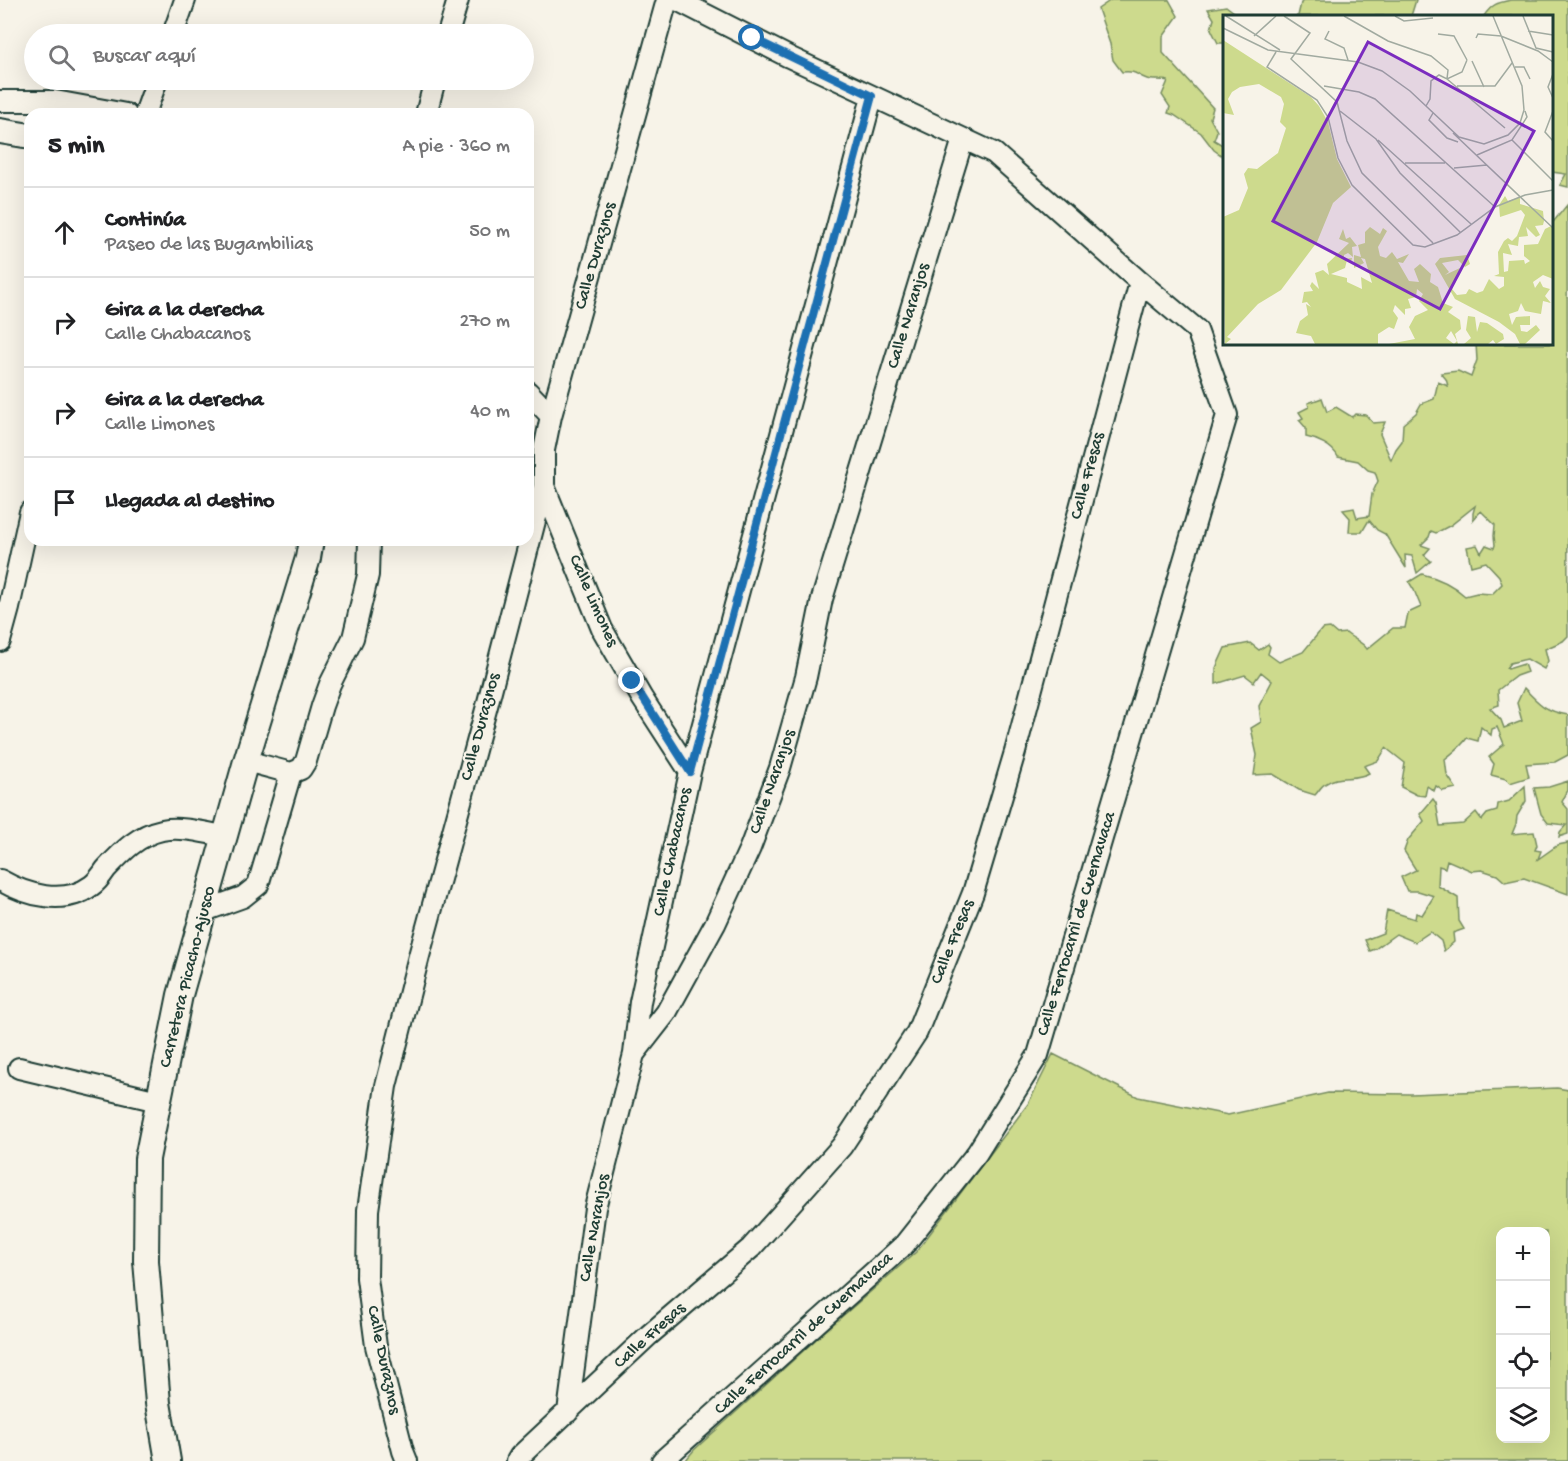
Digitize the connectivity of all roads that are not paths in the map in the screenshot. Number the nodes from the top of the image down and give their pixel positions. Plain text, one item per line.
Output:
1 (185, 0) edge
2 (458, 0) edge
3 (667, 0) edge
4 (677, 0) edge
5 (177, 24) edge
6 (451, 24) edge
7 (153, 90) edge
8 (432, 90) edge
9 (872, 96) junction
10 (0, 100) edge
11 (93, 108) edge
12 (147, 108) edge
13 (428, 108) edge
14 (0, 131) edge
15 (24, 134) edge
16 (963, 139) junction
17 (1140, 282) junction
18 (534, 398) edge
19 (551, 416) junction
20 (544, 486) junction
21 (534, 525) edge
22 (24, 539) edge
23 (312, 546) edge
24 (369, 546) edge
25 (528, 546) edge
26 (0, 641) edge
27 (246, 761) junction
28 (690, 772) junction
29 (291, 773) junction
30 (225, 836) junction
31 (0, 880) edge
32 (204, 911) junction
33 (634, 1054) junction
34 (19, 1068) dead end
35 (158, 1101) junction
36 (568, 1412) junction
37 (168, 1461) edge
38 (407, 1461) edge
39 (518, 1461) edge
40 (662, 1461) edge

1 - 5 street
2 - 6 street
3 - 19 street, Calle Duraznos
4 - 9 street, Calle Ferrocarril de Cuernavaca
7 - 12 street
8 - 13 street
9 - 16 street, Calle Ferrocarril de Cuernavaca
9 - 28 street, Calle Chabacanos
10 - 11 street
14 - 15 main road
16 - 17 street, Calle Ferrocarril de Cuernavaca
16 - 33 street, Calle Naranjos
17 - 36 street, Calle Fresas
17 - 40 street, Calle Ferrocarril de Cuernavaca
18 - 19 street
19 - 20 street, Calle Duraznos
20 - 21 street, Calle Duraznos
20 - 28 street, Calle Limones
22 - 26 street
23 - 27 main road, Carretera Picacho-Ajusco
24 - 29 street
25 - 38 street, Calle Duraznos
27 - 29 street
27 - 30 main road, Carretera Picacho-Ajusco
28 - 33 street, Calle Chabacanos
29 - 32 street
30 - 31 street
30 - 32 main road, Carretera Picacho-Ajusco
32 - 35 main road, Carretera Picacho-Ajusco
33 - 36 street, Calle Naranjos
34 - 35 street
35 - 37 main road, Carretera Picacho-Ajusco
36 - 39 street, Calle Fresas

